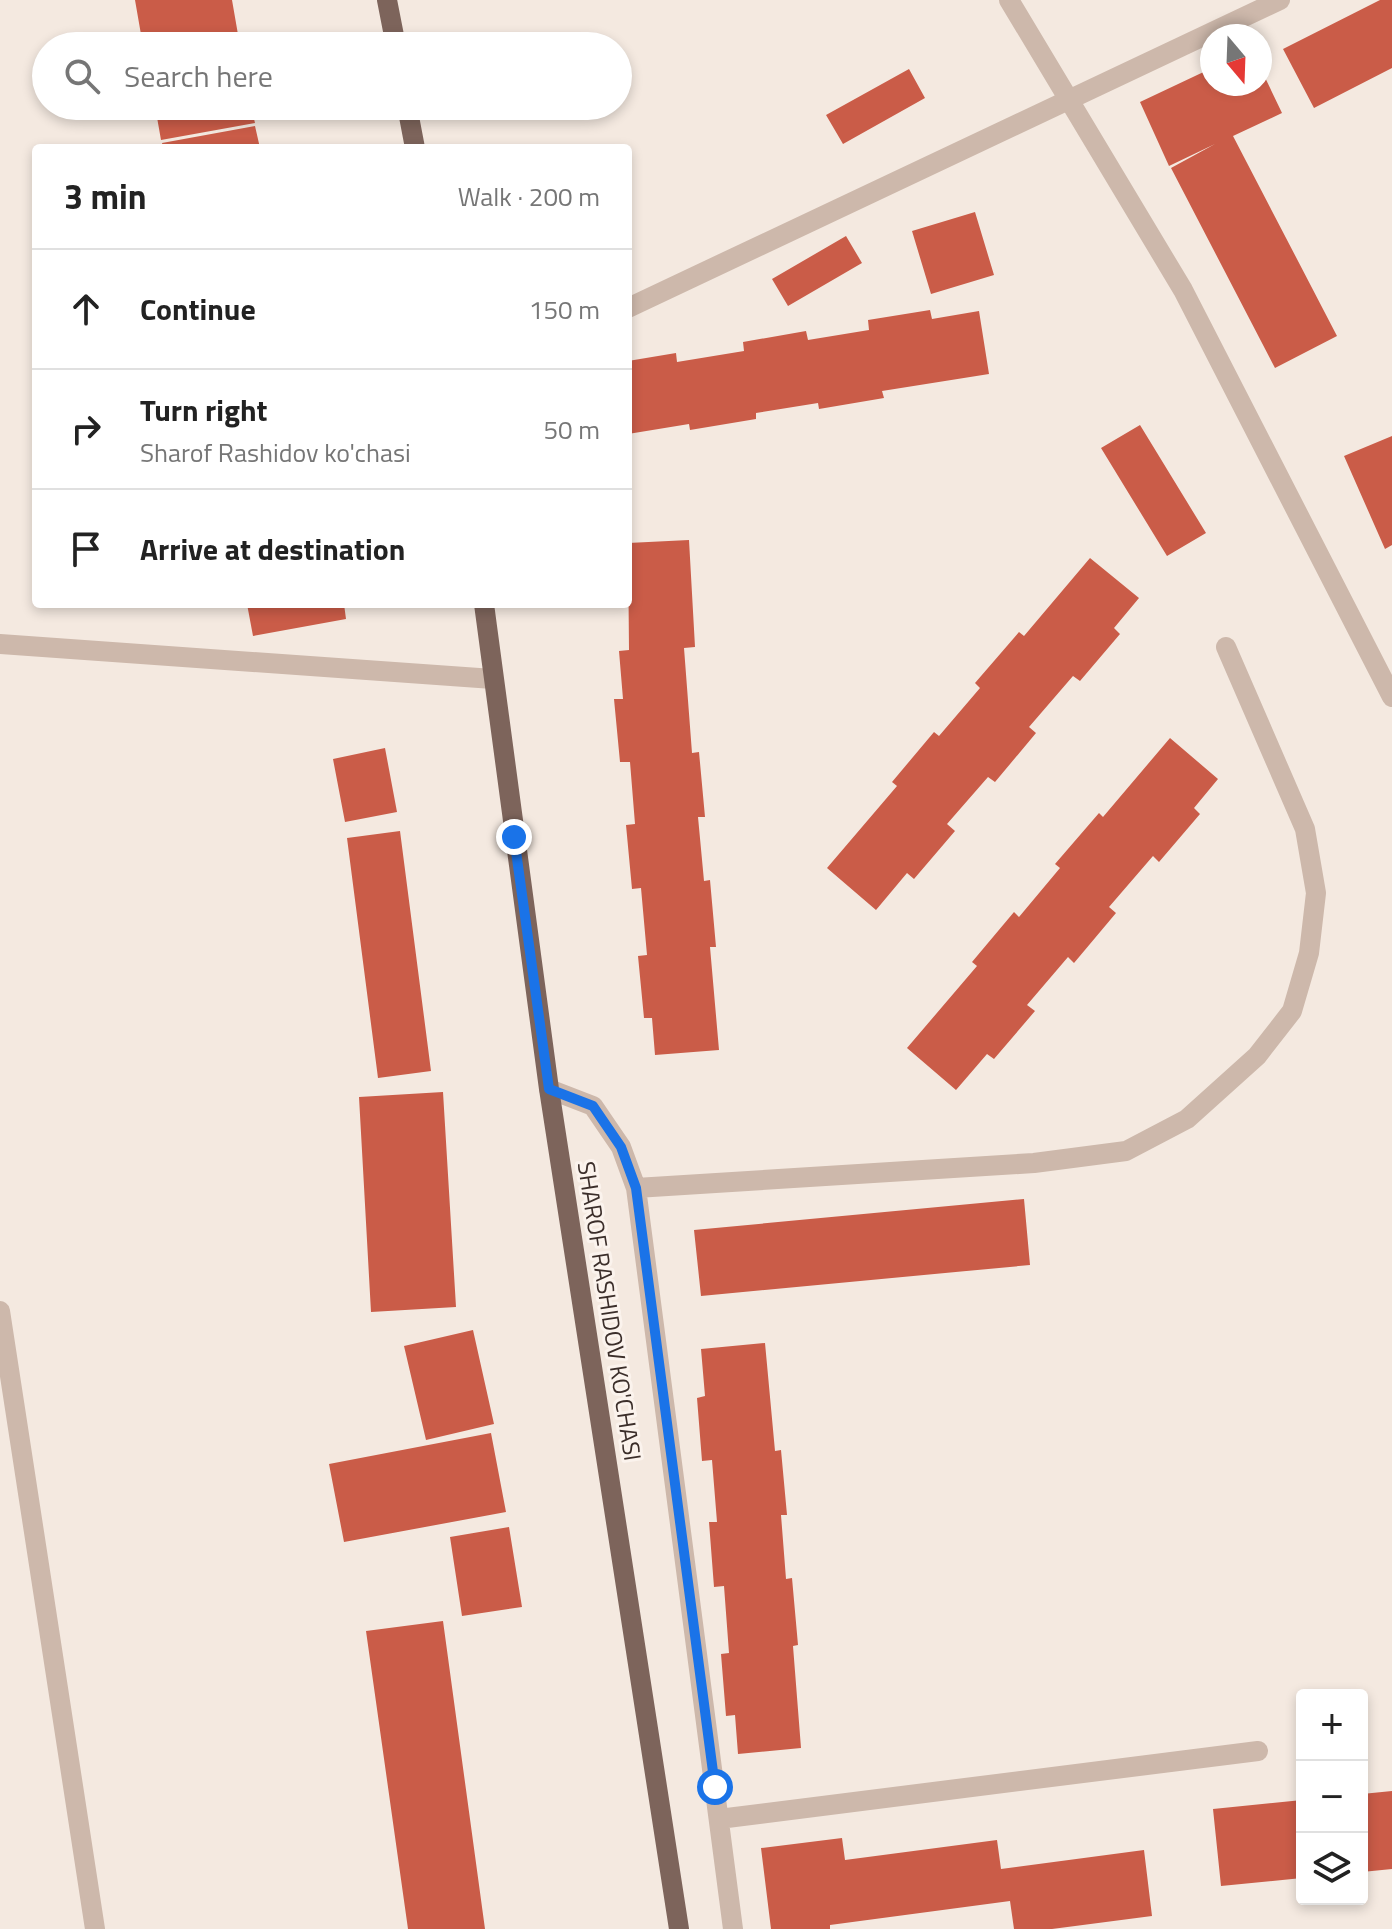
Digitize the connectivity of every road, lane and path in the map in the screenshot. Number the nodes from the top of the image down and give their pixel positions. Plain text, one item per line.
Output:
1 (387, 0) edge
2 (1009, 0) edge
3 (1280, 0) edge
4 (393, 32) edge
5 (1069, 98) junction
6 (410, 120) edge
7 (414, 144) edge
8 (632, 306) edge
9 (484, 608) edge
10 (0, 644) edge
11 (1226, 647) dead end
12 (493, 679) junction
13 (1392, 697) edge
14 (549, 1089) junction
15 (636, 1188) junction
16 (0, 1311) edge
17 (1258, 1751) dead end
18 (719, 1819) junction
19 (95, 1929) edge
20 (679, 1929) edge
21 (733, 1929) edge

1 - 4 main road
2 - 5 street
3 - 5 street
5 - 8 street
5 - 13 street
6 - 7 main road
9 - 12 main road, SHAROF RASHIDOV KO'CHASI
10 - 12 street
11 - 15 street
12 - 14 main road, SHAROF RASHIDOV KO'CHASI
14 - 15 street
14 - 20 main road, SHAROF RASHIDOV KO'CHASI
15 - 18 street
16 - 19 street
17 - 18 street
18 - 21 street

